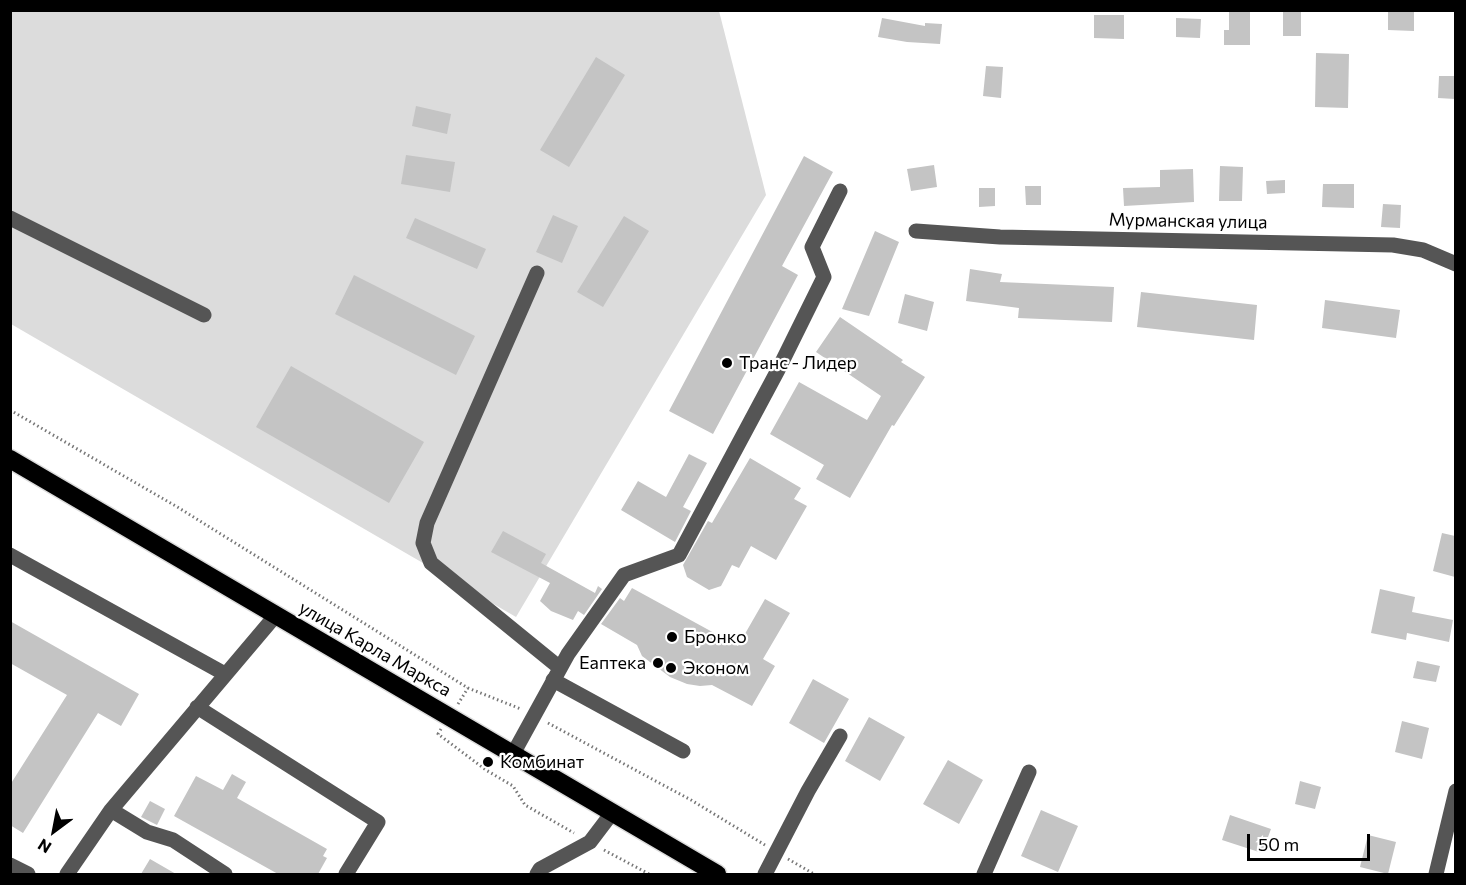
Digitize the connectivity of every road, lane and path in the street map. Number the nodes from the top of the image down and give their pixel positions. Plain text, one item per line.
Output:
1 (840, 191) dead end
2 (10, 218) edge
3 (916, 231) dead end
4 (1455, 264) edge
5 (537, 273) dead end
6 (204, 315) dead end
7 (10, 410) edge
8 (10, 459) edge
9 (10, 555) edge
10 (276, 615) junction
11 (225, 674) junction
12 (556, 674) junction
13 (468, 688) junction
14 (196, 707) junction
15 (534, 715) junction
16 (449, 717) junction
17 (840, 736) dead end
18 (683, 751) dead end
19 (513, 754) junction
20 (1029, 772) dead end
21 (1455, 791) edge
22 (111, 810) junction
23 (612, 813) junction
24 (590, 842) junction
25 (777, 852) junction
26 (10, 865) edge
27 (28, 874) edge
28 (67, 874) edge
29 (225, 874) edge
30 (346, 874) edge
31 (537, 874) edge
32 (649, 874) edge
33 (714, 874) edge
34 (765, 874) edge
35 (814, 874) edge
36 (984, 874) edge
37 (1436, 874) edge

1 - 12 street
2 - 6 street
3 - 4 street, Мурманская улица
5 - 12 street
7 - 13 path
8 - 10 highway, улица Карла Маркса
9 - 11 street
10 - 11 street
10 - 16 highway, улица Карла Маркса
11 - 14 street
12 - 15 street
12 - 18 street
13 - 15 path
13 - 16 path
14 - 22 street
14 - 30 street
15 - 19 street
15 - 25 path
16 - 19 highway, улица Карла Маркса
16 - 24 path
17 - 25 street
19 - 23 highway, улица Карла Маркса
20 - 36 street
21 - 37 street
22 - 28 street
22 - 29 street
23 - 24 street
23 - 33 highway, улица Карла Маркса
24 - 31 street
24 - 32 path
25 - 34 street
25 - 35 path
26 - 27 street

